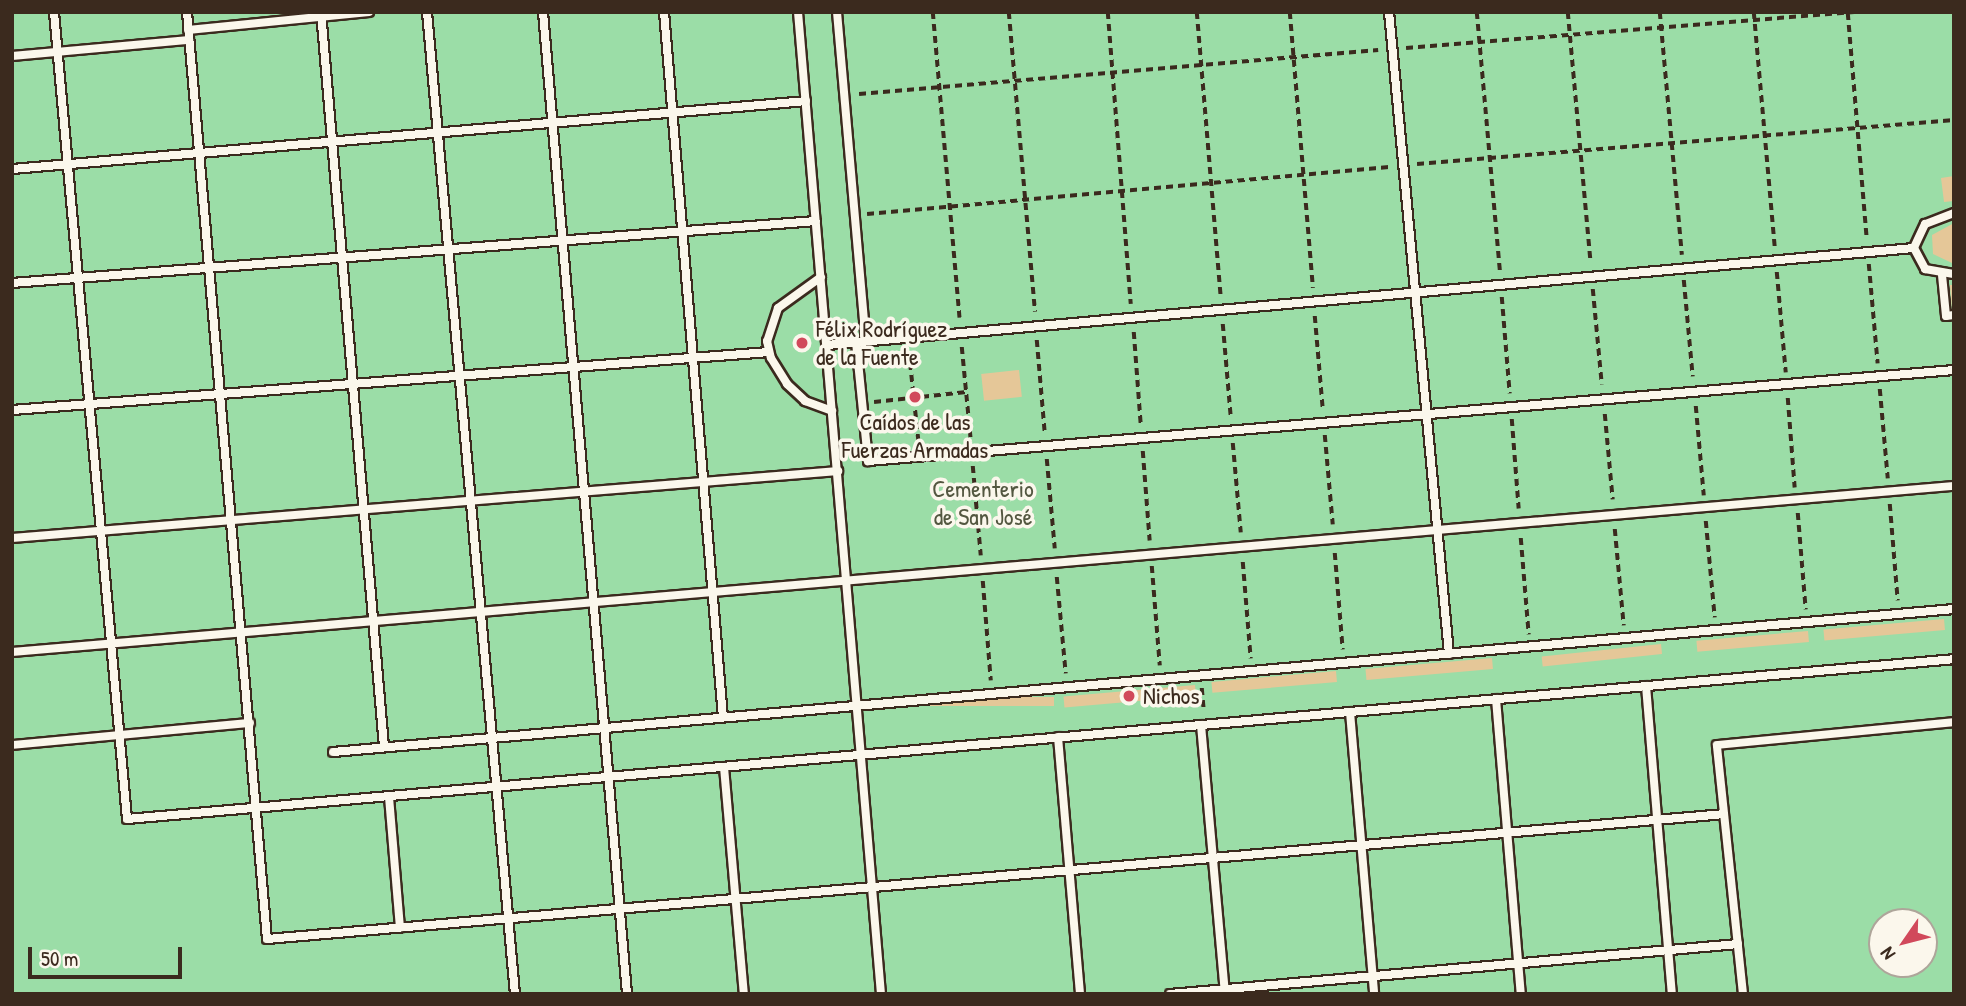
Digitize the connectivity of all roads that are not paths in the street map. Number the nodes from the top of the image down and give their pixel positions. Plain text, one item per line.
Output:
1 (54, 12) edge
2 (187, 12) edge
3 (369, 12) edge
4 (427, 12) edge
5 (543, 12) edge
6 (663, 12) edge
7 (798, 12) edge
8 (837, 12) edge
9 (1388, 12) edge
10 (321, 14) edge
11 (188, 30) junction
12 (189, 40) junction
13 (57, 52) junction
14 (12, 57) edge
15 (806, 101) junction
16 (672, 113) junction
17 (552, 123) junction
18 (438, 132) junction
19 (331, 142) junction
20 (199, 153) junction
21 (67, 164) junction
22 (12, 169) edge
23 (1954, 213) edge
24 (816, 221) junction
25 (681, 231) junction
26 (562, 240) junction
27 (449, 248) junction
28 (1914, 248) junction
29 (341, 256) junction
30 (209, 266) junction
31 (1954, 274) edge
32 (1942, 275) junction
33 (77, 277) junction
34 (821, 277) junction
35 (12, 283) edge
36 (1415, 292) junction
37 (1954, 315) edge
38 (861, 342) junction
39 (827, 345) junction
40 (769, 352) junction
41 (692, 358) junction
42 (573, 367) junction
43 (1954, 370) edge
44 (460, 375) junction
45 (353, 383) junction
46 (222, 393) junction
47 (88, 403) junction
48 (12, 410) edge
49 (832, 411) junction
50 (1426, 414) junction
51 (838, 471) junction
52 (703, 481) junction
53 (1954, 486) edge
54 (583, 490) junction
55 (471, 499) junction
56 (365, 507) junction
57 (232, 519) junction
58 (1437, 530) junction
59 (100, 531) junction
60 (12, 538) edge
61 (845, 584) junction
62 (712, 594) junction
63 (593, 604) junction
64 (1954, 609) edge
65 (481, 613) junction
66 (373, 622) junction
67 (242, 633) junction
68 (111, 644) junction
69 (12, 652) edge
70 (1449, 654) junction
71 (1954, 659) edge
72 (1646, 686) junction
73 (1496, 699) junction
74 (857, 705) junction
75 (1350, 712) junction
76 (723, 717) junction
77 (1954, 722) edge
78 (250, 723) junction
79 (1203, 724) junction
80 (604, 728) junction
81 (120, 736) junction
82 (1058, 737) junction
83 (492, 738) junction
84 (12, 745) edge
85 (384, 747) junction
86 (333, 752) dead end
87 (861, 754) junction
88 (724, 767) junction
89 (608, 777) junction
90 (497, 787) junction
91 (389, 797) junction
92 (257, 809) junction
93 (1724, 814) junction
94 (1657, 820) junction
95 (1508, 833) junction
96 (1360, 846) junction
97 (1213, 859) junction
98 (1069, 871) junction
99 (872, 888) junction
100 (735, 900) junction
101 (619, 910) junction
102 (507, 919) junction
103 (400, 928) junction
104 (1738, 944) junction
105 (1668, 950) junction
106 (1518, 963) junction
107 (1372, 976) junction
108 (1225, 991) edge
109 (516, 994) edge
110 (626, 994) edge
111 (744, 994) edge
112 (881, 994) edge
113 (1080, 994) edge
114 (1170, 994) edge
115 (1374, 994) edge
116 (1521, 994) edge
117 (1672, 994) edge
118 (1743, 994) edge

1 - 13 lane
2 - 11 lane
3 - 10 lane
4 - 18 lane
5 - 17 lane
6 - 16 lane
7 - 15 lane
8 - 38 lane
9 - 36 lane
10 - 11 lane
10 - 19 lane
11 - 12 lane
12 - 13 lane
12 - 20 lane
13 - 14 lane
13 - 21 lane
15 - 16 lane
15 - 24 lane
16 - 17 lane
16 - 25 lane
17 - 18 lane
17 - 26 lane
18 - 19 lane
18 - 27 lane
19 - 20 lane
19 - 29 lane
20 - 21 lane
20 - 30 lane
21 - 22 lane
21 - 33 lane
23 - 28 lane
24 - 25 lane
24 - 34 lane
25 - 26 lane
25 - 41 lane
26 - 27 lane
26 - 42 lane
27 - 29 lane
27 - 44 lane
28 - 32 lane
28 - 36 lane
29 - 30 lane
29 - 45 lane
30 - 33 lane
30 - 46 lane
31 - 32 lane
32 - 37 lane
33 - 35 lane
33 - 47 lane
34 - 39 lane
34 - 40 lane
36 - 38 lane
36 - 50 lane
38 - 39 lane
38 - 50 lane
39 - 49 lane
40 - 41 lane
40 - 49 lane
41 - 42 lane
41 - 52 lane
42 - 44 lane
42 - 54 lane
43 - 50 lane
44 - 45 lane
44 - 55 lane
45 - 46 lane
45 - 56 lane
46 - 47 lane
46 - 57 lane
47 - 48 lane
47 - 59 lane
49 - 51 lane
50 - 58 lane
51 - 52 lane
51 - 61 lane
52 - 54 lane
52 - 62 lane
53 - 58 lane
54 - 55 lane
54 - 63 lane
55 - 56 lane
55 - 65 lane
56 - 57 lane
56 - 66 lane
57 - 59 lane
57 - 67 lane
58 - 61 lane
58 - 70 lane
59 - 60 lane
59 - 68 lane
61 - 62 lane
61 - 74 lane
62 - 63 lane
62 - 76 lane
63 - 65 lane
63 - 80 lane
64 - 70 lane
65 - 66 lane
65 - 83 lane
66 - 67 lane
66 - 85 lane
67 - 68 lane
67 - 78 lane
68 - 69 lane
68 - 81 lane
70 - 74 lane
71 - 72 lane
72 - 73 lane
72 - 94 lane
73 - 75 lane
73 - 95 lane
74 - 76 lane
74 - 87 lane
75 - 79 lane
75 - 96 lane
76 - 80 lane
77 - 93 lane
78 - 81 lane
78 - 92 lane
79 - 82 lane
79 - 97 lane
80 - 83 lane
80 - 89 lane
81 - 84 lane
81 - 92 lane
82 - 87 lane
82 - 98 lane
83 - 85 lane
83 - 90 lane
85 - 86 lane
87 - 88 lane
87 - 99 lane
88 - 89 lane
88 - 100 lane
89 - 90 lane
89 - 101 lane
90 - 91 lane
90 - 102 lane
91 - 92 lane
91 - 103 lane
92 - 103 lane
93 - 94 lane
93 - 104 lane
94 - 95 lane
94 - 105 lane
95 - 96 lane
95 - 106 lane
96 - 97 lane
96 - 107 lane
97 - 98 lane
97 - 108 lane
98 - 99 lane
98 - 113 lane
99 - 100 lane
99 - 112 lane
100 - 101 lane
100 - 111 lane
101 - 102 lane
101 - 110 lane
102 - 103 lane
102 - 109 lane
104 - 105 lane
104 - 118 lane
105 - 106 lane
105 - 117 lane
106 - 107 lane
106 - 116 lane
107 - 108 lane
107 - 115 lane
108 - 114 lane

